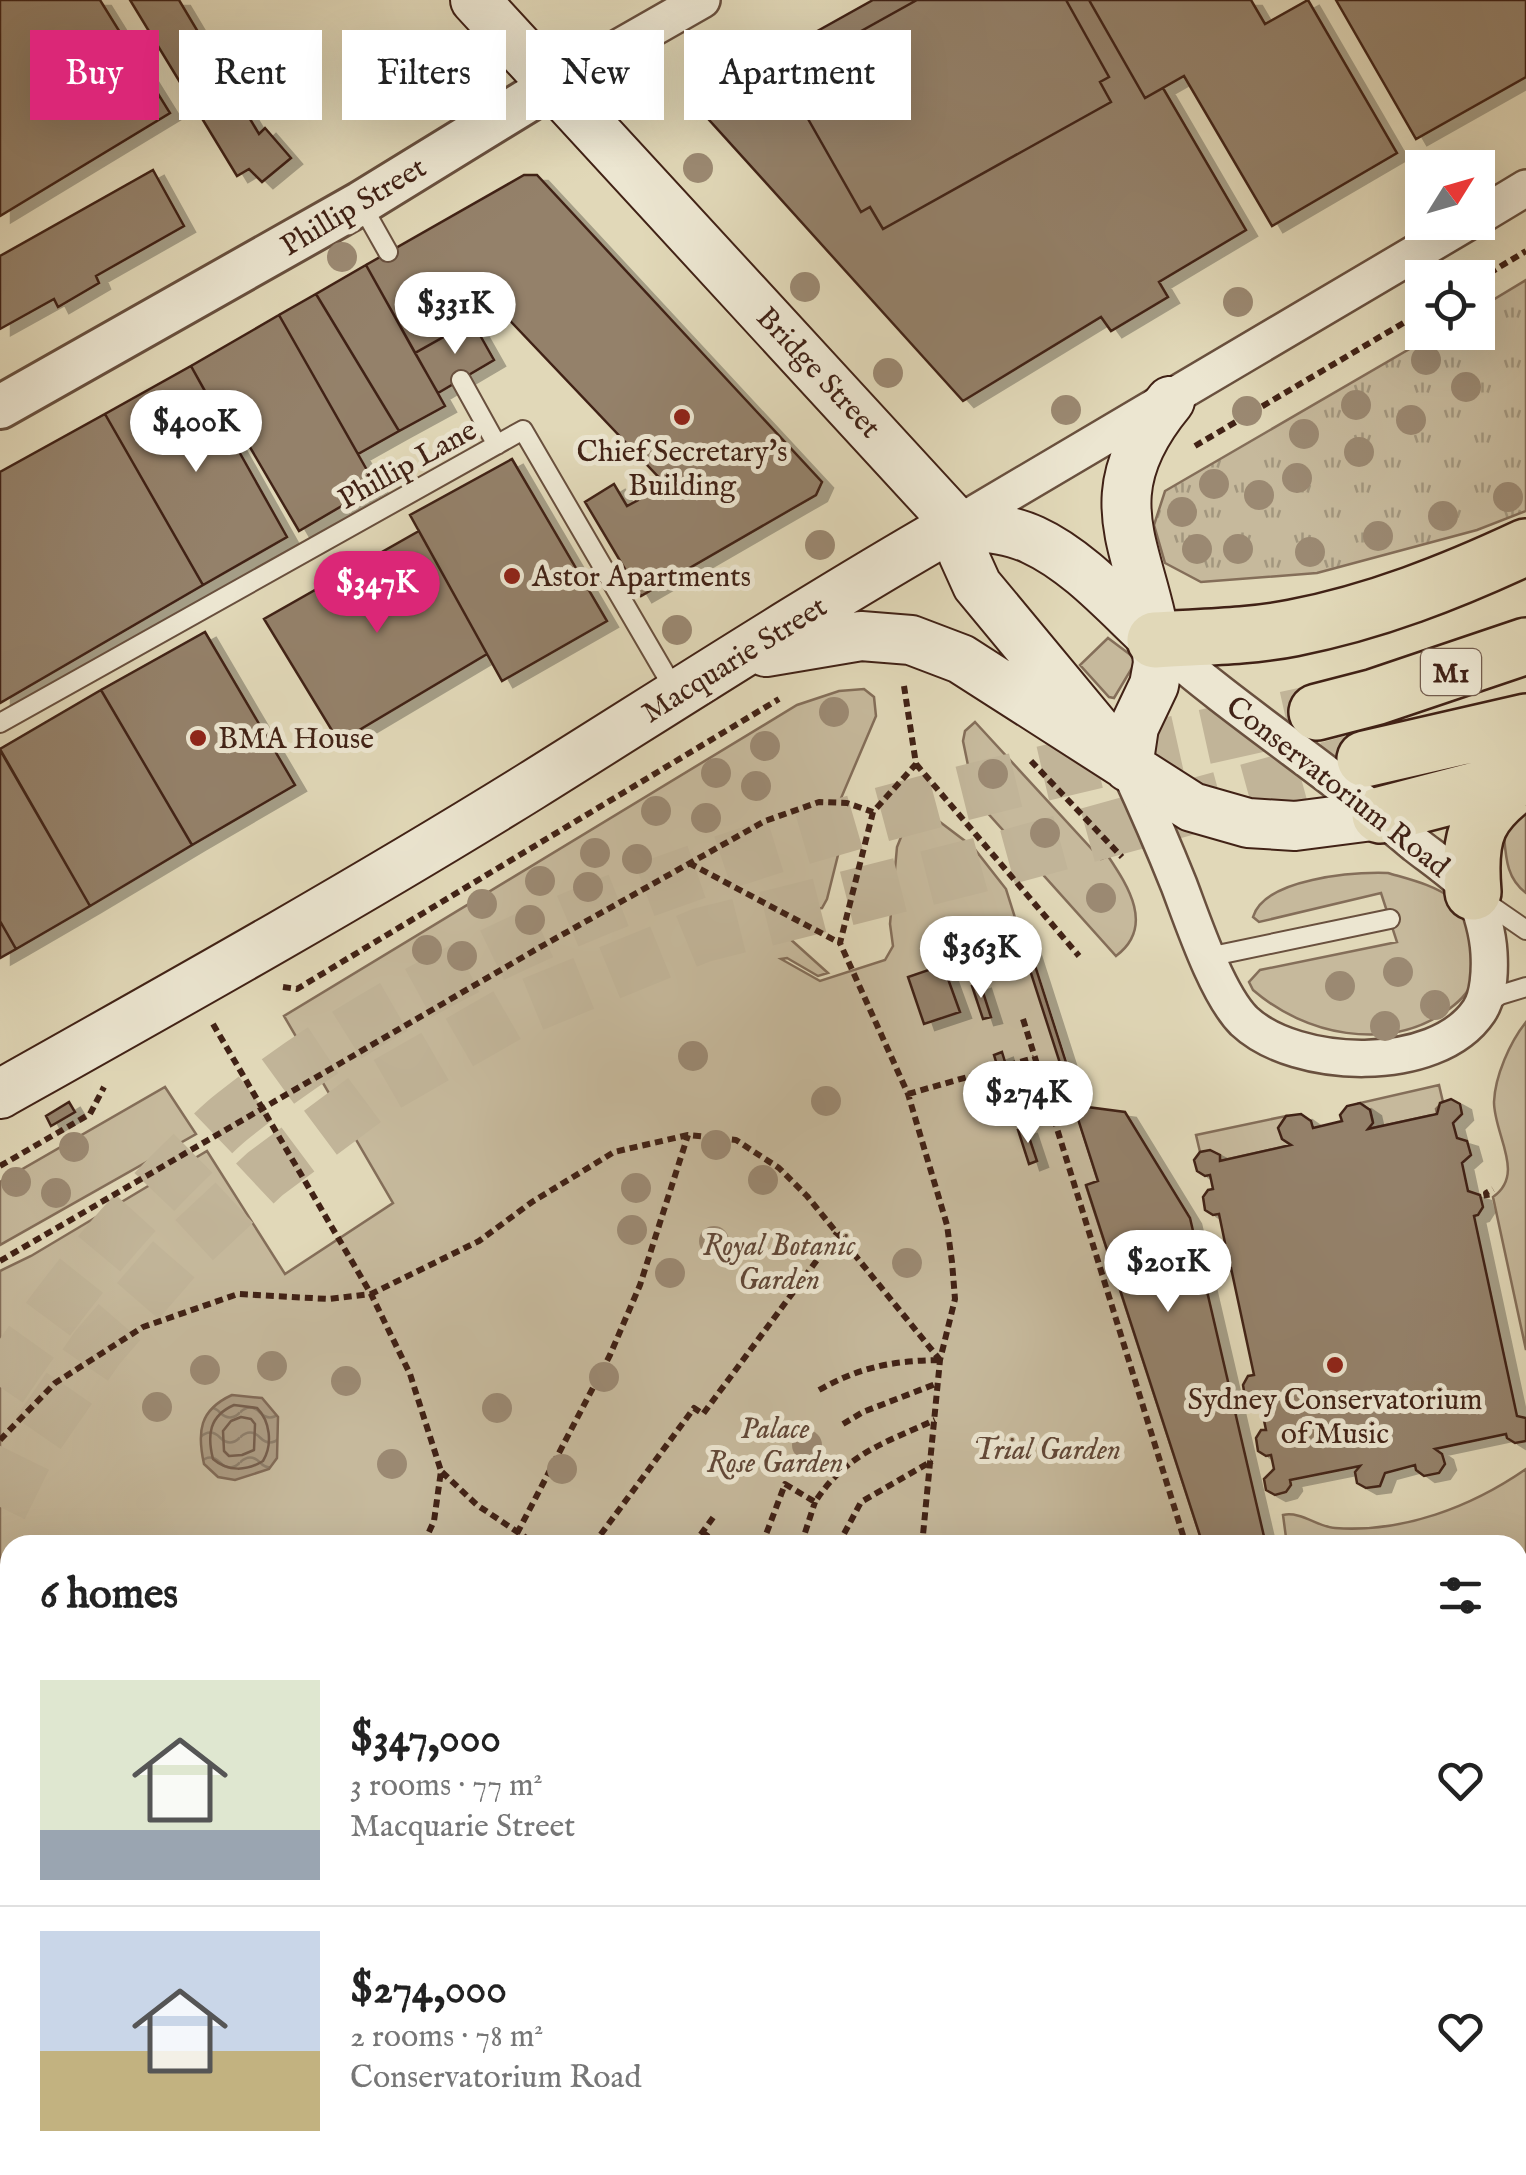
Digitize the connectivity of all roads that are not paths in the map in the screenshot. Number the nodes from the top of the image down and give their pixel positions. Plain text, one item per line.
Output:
1 (474, 0) edge
2 (702, 0) edge
3 (649, 30) edge
4 (526, 56) edge
5 (526, 102) edge
6 (585, 120) edge
7 (1526, 188) edge
8 (361, 204) junction
9 (1495, 207) edge
10 (1438, 240) edge
11 (388, 252) dead end
12 (460, 380) dead end
13 (1170, 401) junction
14 (0, 407) edge
15 (497, 445) junction
16 (956, 524) junction
17 (1526, 547) edge
18 (1526, 613) edge
19 (1155, 640) junction
20 (1526, 646) edge
21 (738, 658) junction
22 (677, 694) junction
23 (1375, 697) junction
24 (1526, 697) edge
25 (1318, 712) tunnel mouth
26 (1526, 722) edge
27 (0, 724) edge
28 (1128, 767) junction
29 (1526, 778) edge
30 (1380, 814) junction
31 (1472, 892) junction
32 (1390, 918) dead end
33 (1526, 930) edge
34 (1208, 957) junction
35 (1526, 986) edge
36 (1481, 1010) junction
37 (0, 1094) edge

1 - 4 main road, Bridge Street
2 - 3 street, Phillip Street
5 - 8 street, Phillip Street
6 - 16 main road, Bridge Street
7 - 9 street
8 - 11 lane
8 - 14 street, Phillip Street
10 - 13 street, Macquarie Street
12 - 15 lane
13 - 16 street, Macquarie Street
13 - 19 main road
15 - 22 lane, Phillip Lane
15 - 27 lane, Phillip Lane
16 - 19 main road, Conservatorium Road
16 - 21 main road, Macquarie Street
16 - 28 main road, Bridge Street
17 - 19 highway
18 - 23 highway
19 - 28 main road
19 - 30 street, Conservatorium Road
20 - 23 highway, M1
21 - 22 main road, Macquarie Street
21 - 28 main road
22 - 37 main road, Macquarie Street
23 - 25 highway, M1
24 - 26 highway, M1
28 - 30 main road
28 - 34 street
29 - 30 highway
29 - 31 highway
30 - 31 street, Conservatorium Road
31 - 33 lane
31 - 36 street, Conservatorium Road
32 - 34 lane
34 - 36 street
35 - 36 lane

